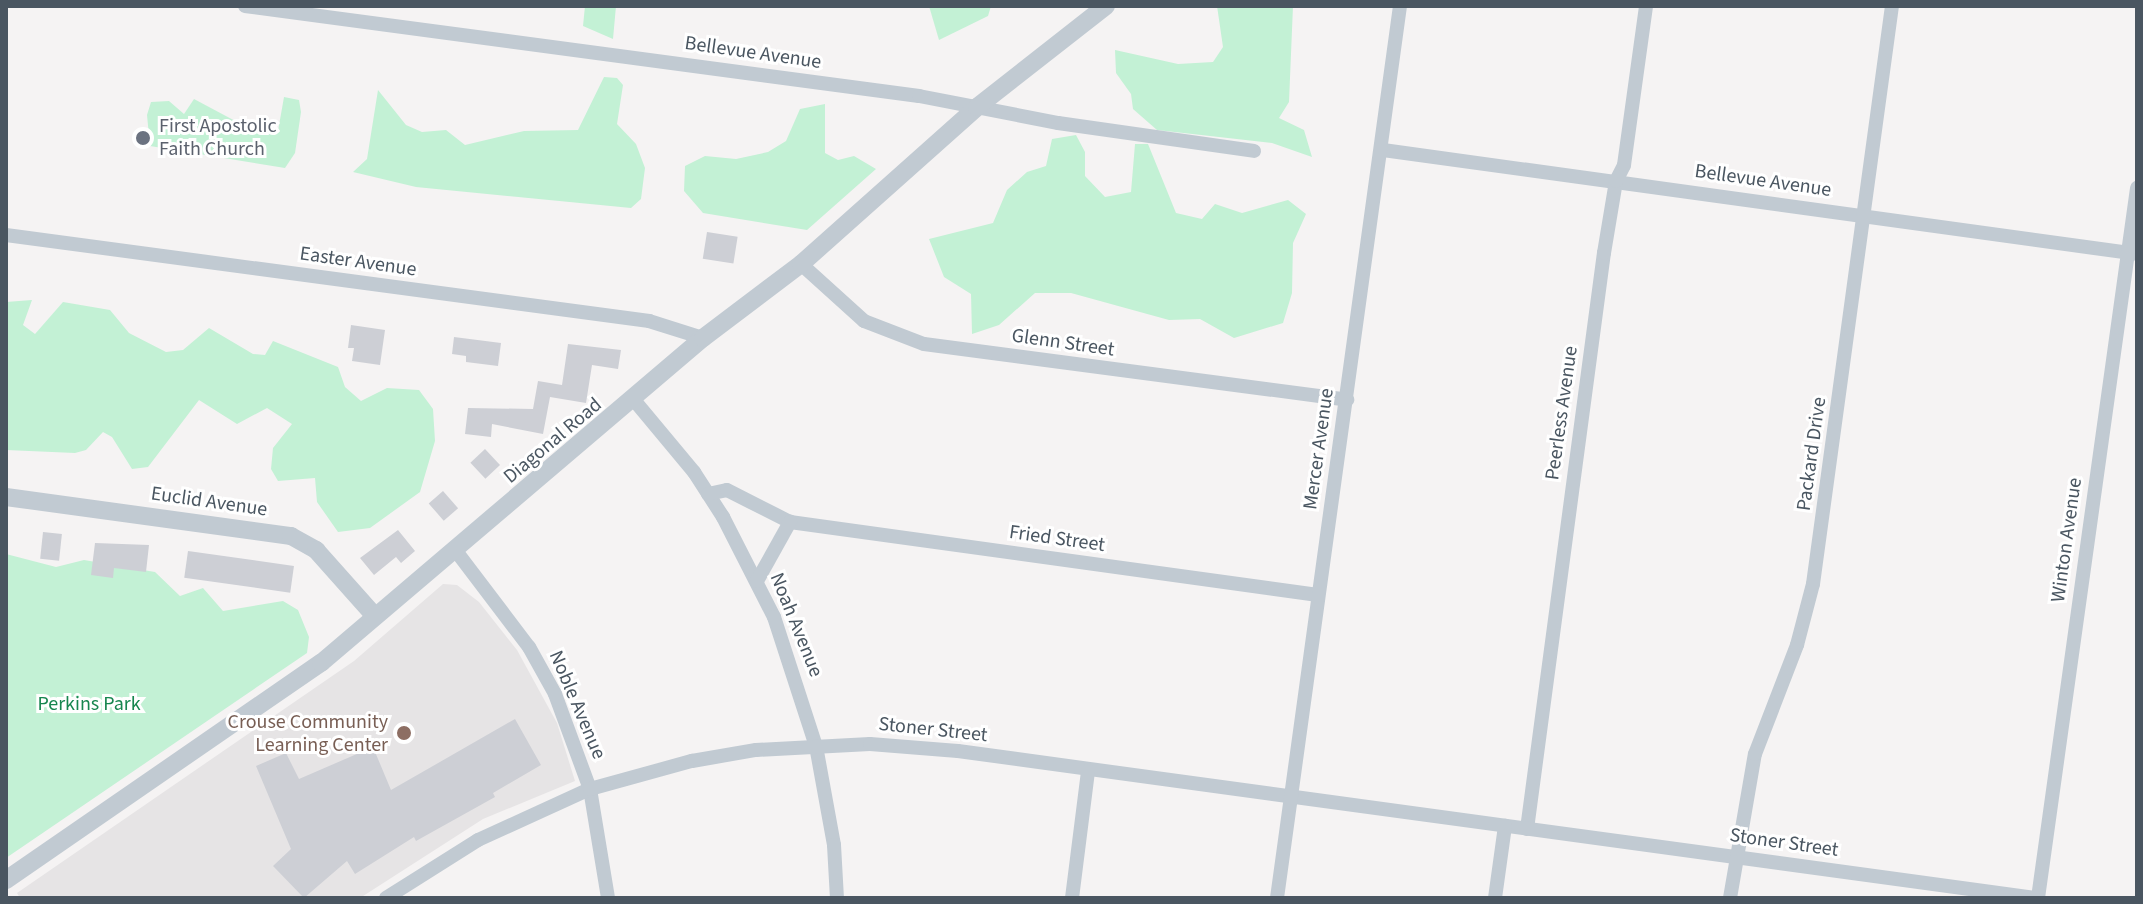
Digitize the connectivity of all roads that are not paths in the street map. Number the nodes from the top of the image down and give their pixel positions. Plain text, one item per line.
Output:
1 (245, 6) edge
2 (1106, 6) edge
3 (1400, 6) edge
4 (1646, 6) edge
5 (1892, 6) edge
6 (977, 107) junction
7 (1383, 150) junction
8 (1254, 151) dead end
9 (1616, 181) junction
10 (2137, 188) edge
11 (1864, 216) junction
12 (6, 235) edge
13 (2132, 253) edge
14 (801, 264) junction
15 (703, 338) junction
16 (634, 400) junction
17 (1347, 400) junction
18 (708, 494) junction
19 (6, 497) edge
20 (790, 522) junction
21 (456, 551) junction
22 (757, 581) junction
23 (1318, 595) junction
24 (373, 614) junction
25 (816, 746) junction
26 (1088, 771) junction
27 (590, 789) junction
28 (1290, 797) junction
29 (1505, 826) junction
30 (1527, 829) junction
31 (1736, 856) junction
32 (6, 880) edge
33 (1994, 895) edge
34 (386, 898) edge
35 (608, 898) edge
36 (837, 898) edge
37 (1072, 898) edge
38 (1277, 898) edge
39 (1495, 898) edge
40 (1730, 898) edge
41 (2037, 898) edge

1 - 6 street, Bellevue Avenue
2 - 6 street, Diagonal Road
3 - 7 street, Mercer Avenue
4 - 9 street, Peerless Avenue
5 - 11 street, Packard Drive
6 - 8 street, Bellevue Avenue
6 - 14 street, Diagonal Road
7 - 9 street, Bellevue Avenue
7 - 17 street, Mercer Avenue
9 - 11 street, Bellevue Avenue
9 - 30 street, Peerless Avenue
10 - 13 street, Winton Avenue
11 - 13 street, Bellevue Avenue
11 - 31 street, Packard Drive
12 - 15 street, Easter Avenue
13 - 41 street, Winton Avenue
14 - 15 street, Diagonal Road
14 - 17 street, Glenn Street
15 - 16 street, Diagonal Road
16 - 18 street, Noah Avenue
16 - 21 street, Diagonal Road
17 - 23 street, Mercer Avenue
18 - 20 street, Fried Street
18 - 22 street, Noah Avenue
19 - 24 street, Euclid Avenue
20 - 22 street
20 - 23 street, Fried Street
21 - 24 street, Diagonal Road
21 - 27 street, Noble Avenue
22 - 25 street, Noah Avenue
23 - 28 street, Mercer Avenue
24 - 32 street, Diagonal Road
25 - 26 street, Stoner Street
25 - 27 street, Stoner Street
25 - 36 street, Noah Avenue
26 - 28 street, Stoner Street
26 - 37 street
27 - 34 street, Stoner Street
27 - 35 street, Noble Avenue
28 - 29 street, Stoner Street
28 - 38 street, Mercer Avenue
29 - 30 street, Stoner Street
29 - 39 street
30 - 31 street, Stoner Street
31 - 33 street, Stoner Street
31 - 40 street, Packard Drive
33 - 41 street, Stoner Street

